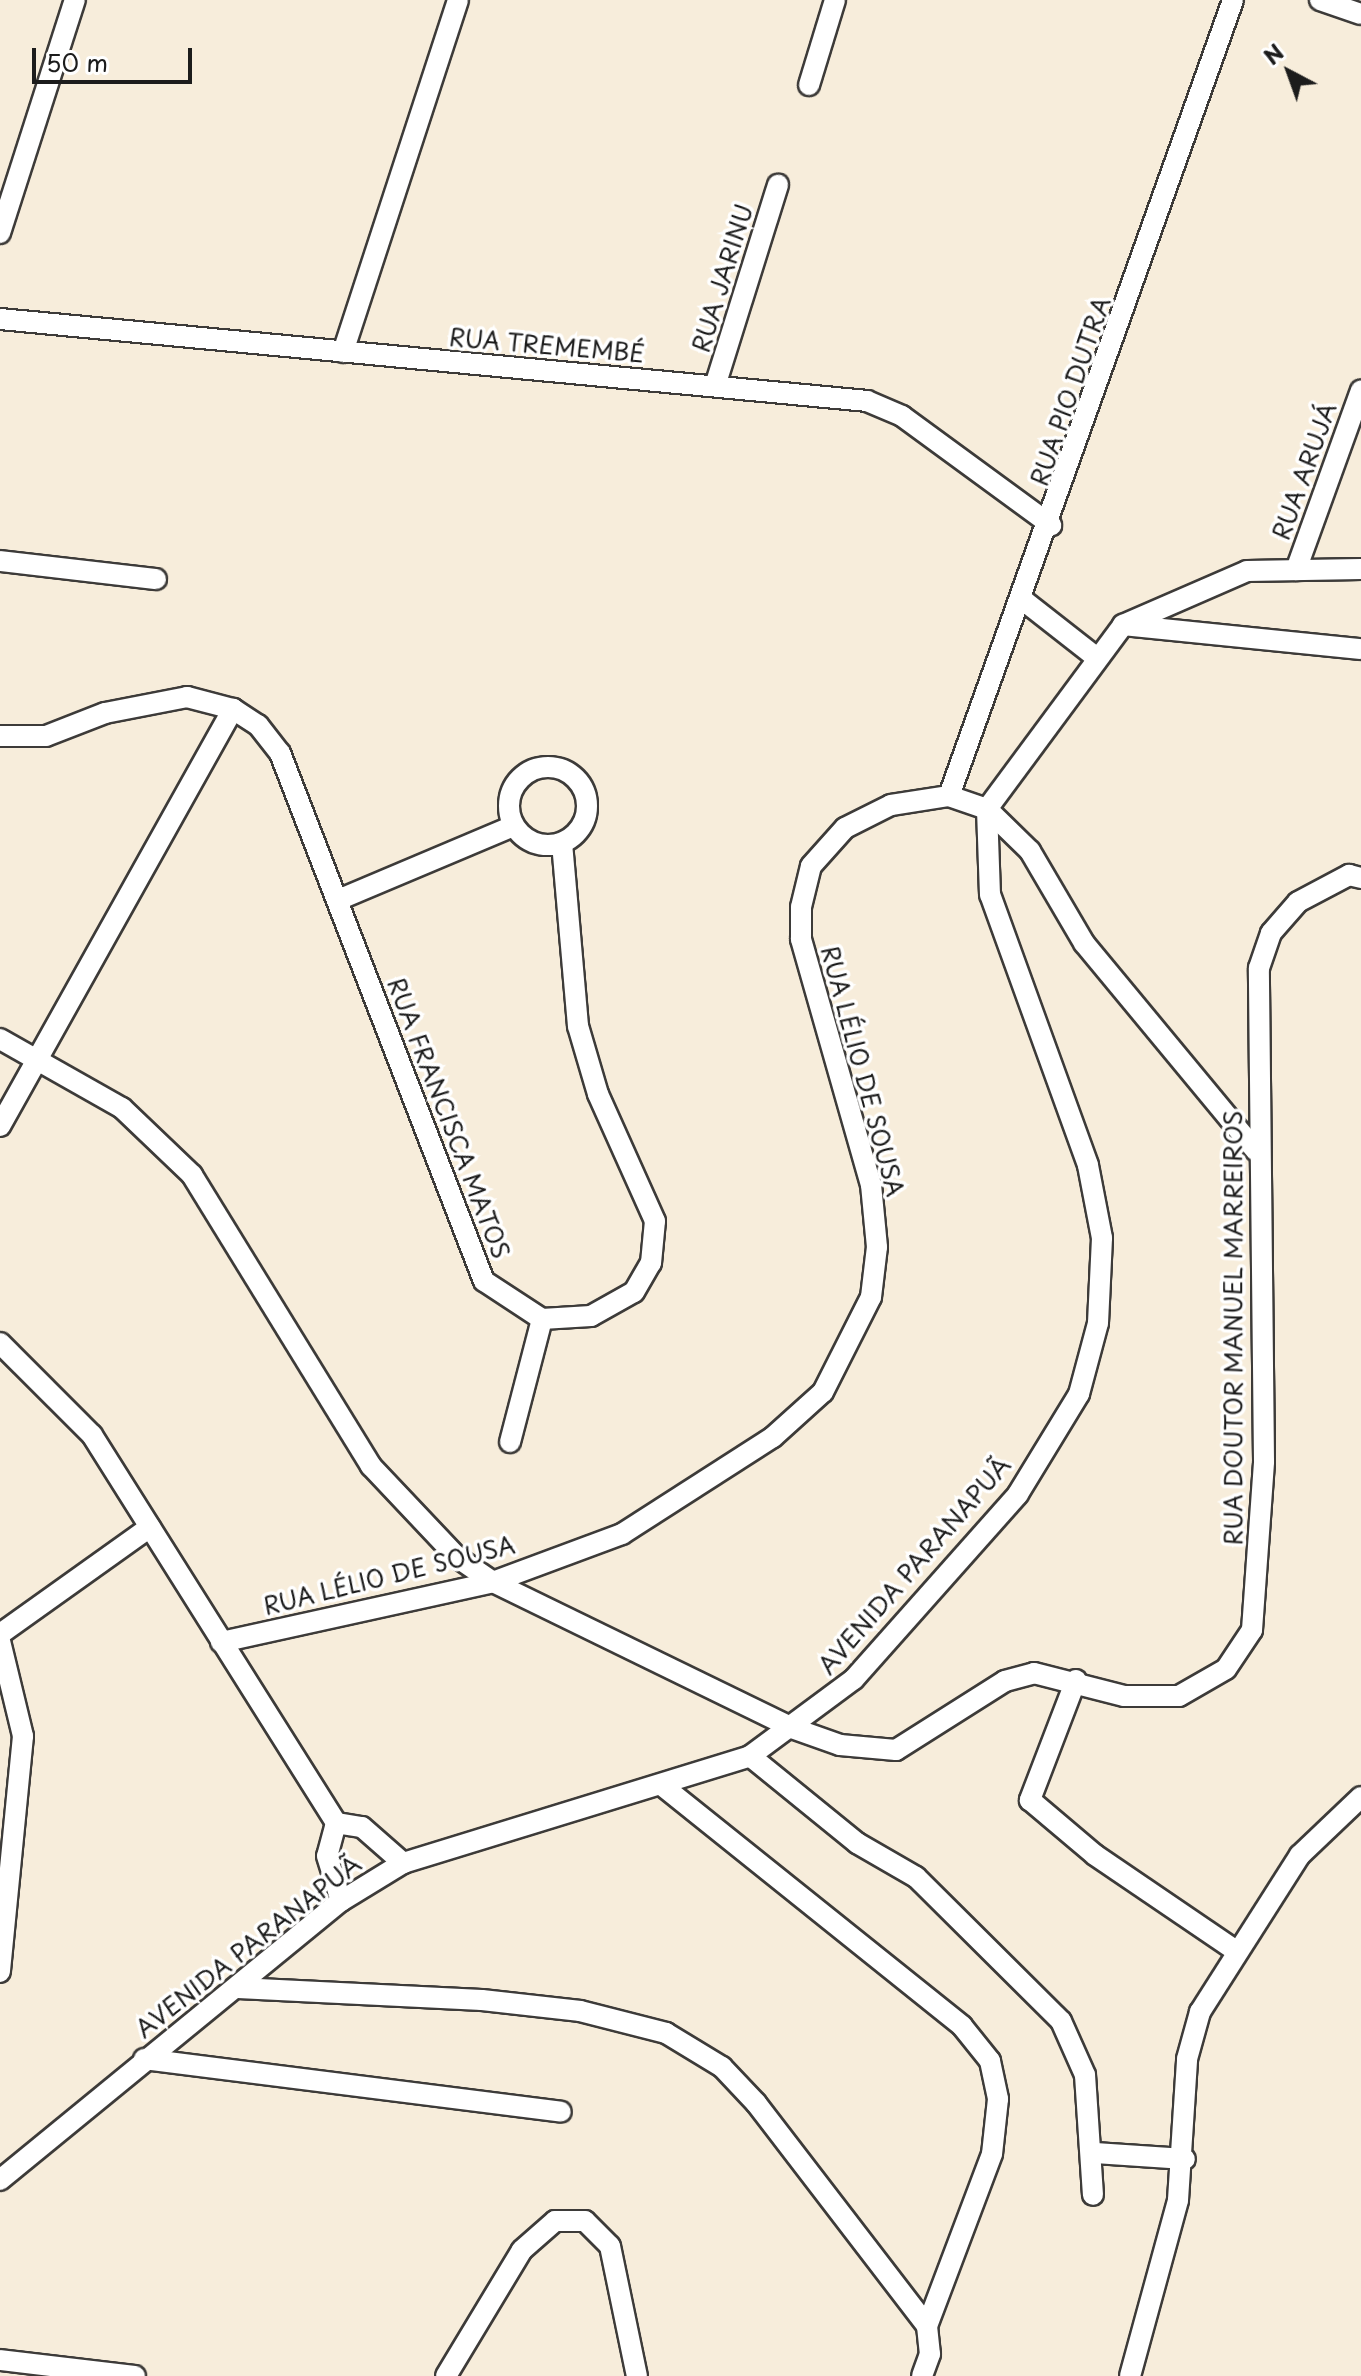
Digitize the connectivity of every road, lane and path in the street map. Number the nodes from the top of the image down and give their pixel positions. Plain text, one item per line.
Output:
1 (75, 0) edge
2 (458, 0) edge
3 (835, 0) edge
4 (1233, 0) edge
5 (1320, 0) edge
6 (1361, 14) edge
7 (809, 85) dead end
8 (778, 185) dead end
9 (0, 233) edge
10 (0, 319) edge
11 (343, 352) junction
12 (715, 386) junction
13 (1361, 390) edge
14 (1051, 525) junction
15 (0, 561) edge
16 (1361, 569) edge
17 (1296, 570) junction
18 (156, 579) dead end
19 (1023, 600) junction
20 (1123, 625) junction
21 (1361, 649) edge
22 (1097, 658) junction
23 (233, 709) junction
24 (0, 736) edge
25 (949, 796) junction
26 (987, 809) junction
27 (513, 826) junction
28 (562, 843) junction
29 (1357, 875) edge
30 (338, 900) junction
31 (0, 1039) edge
32 (36, 1058) junction
33 (0, 1126) edge
34 (1256, 1151) junction
35 (542, 1319) junction
36 (0, 1343) edge
37 (510, 1442) dead end
38 (150, 1527) junction
39 (493, 1582) junction
40 (0, 1634) edge
41 (0, 1641) edge
42 (221, 1642) junction
43 (1076, 1680) junction
44 (792, 1728) junction
45 (750, 1756) junction
46 (664, 1787) junction
47 (1361, 1797) edge
48 (336, 1823) junction
49 (403, 1863) junction
50 (341, 1901) junction
51 (1236, 1951) junction
52 (0, 1972) edge
53 (238, 1988) junction
54 (144, 2059) junction
55 (561, 2112) dead end
56 (1095, 2153) junction
57 (1185, 2159) junction
58 (0, 2180) edge
59 (1093, 2195) dead end
60 (927, 2326) junction
61 (0, 2360) edge
62 (135, 2376) edge
63 (446, 2376) edge
64 (637, 2376) edge
65 (922, 2376) edge
66 (1130, 2376) edge

1 - 9 street
2 - 11 street
3 - 7 street
4 - 14 street, RUA PIO DUTRA
5 - 6 street
8 - 12 street, RUA JARINU
10 - 11 street, RUA TREMEMBÉ
11 - 12 street, RUA TREMEMBÉ
12 - 14 street, RUA TREMEMBÉ
13 - 17 street, RUA ARUJÁ
14 - 19 street, RUA PIO DUTRA
15 - 18 street
16 - 17 street
17 - 20 street
19 - 22 street
19 - 25 street, RUA PIO DUTRA
20 - 21 street
20 - 22 street
22 - 26 street
23 - 24 street, RUA FRANCISCA MATOS
23 - 30 street, RUA FRANCISCA MATOS
23 - 32 street
25 - 26 street, RUA LÉLIO DE SOUSA
25 - 39 street, RUA LÉLIO DE SOUSA
26 - 34 street
26 - 44 street, AVENIDA PARANAPUÃ
27 - 28 street
27 - 28 street
27 - 30 street
28 - 35 street
29 - 34 street, RUA DOUTOR MANUEL MARREIROS
30 - 35 street, RUA FRANCISCA MATOS
31 - 32 street, RUA DOUTOR MANUEL MARREIROS
32 - 33 street
32 - 39 street, RUA DOUTOR MANUEL MARREIROS
34 - 43 street, RUA DOUTOR MANUEL MARREIROS
35 - 37 street
36 - 38 street
38 - 40 street
38 - 42 street
39 - 42 street, RUA LÉLIO DE SOUSA
39 - 44 street, RUA DOUTOR MANUEL MARREIROS
41 - 52 street
42 - 48 street
43 - 44 street, RUA DOUTOR MANUEL MARREIROS
43 - 51 street
44 - 45 street, AVENIDA PARANAPUÃ
45 - 46 street, AVENIDA PARANAPUÃ
45 - 56 street
46 - 49 street, AVENIDA PARANAPUÃ
46 - 60 street
47 - 51 street
48 - 49 street
48 - 50 street
49 - 50 street, AVENIDA PARANAPUÃ
50 - 53 street, AVENIDA PARANAPUÃ
51 - 57 street
53 - 54 street, AVENIDA PARANAPUÃ
53 - 60 street
54 - 55 street
54 - 58 street, AVENIDA PARANAPUÃ
56 - 57 street
56 - 59 street
57 - 66 street
60 - 65 street
61 - 62 street
63 - 64 street

